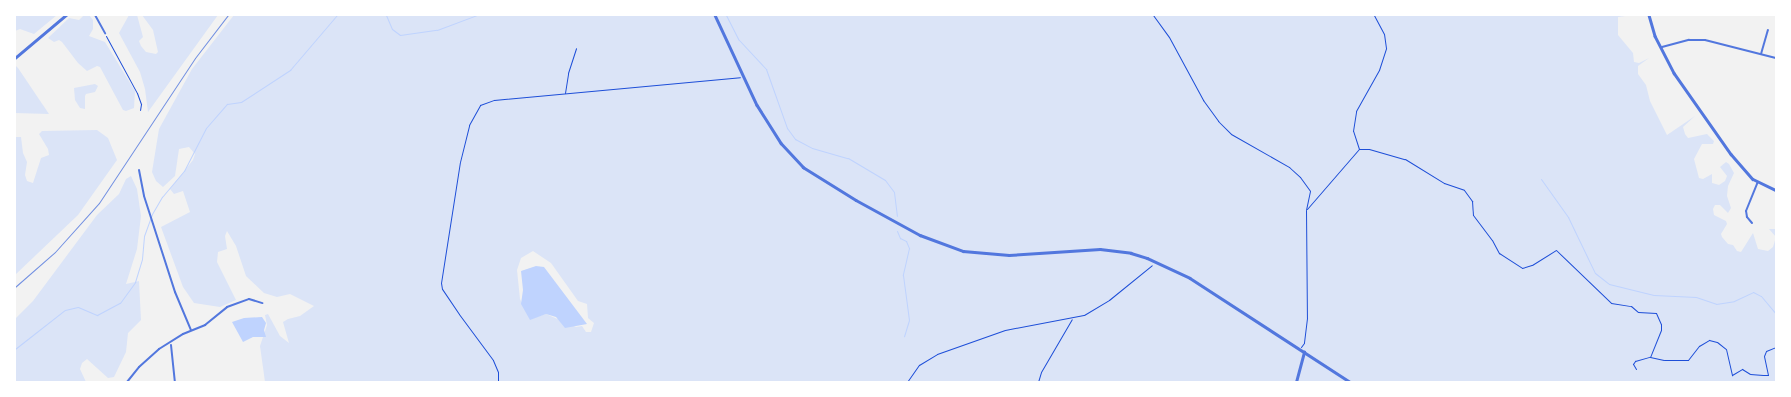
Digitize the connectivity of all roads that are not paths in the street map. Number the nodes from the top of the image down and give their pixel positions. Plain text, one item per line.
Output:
1 (66, 15) edge
2 (95, 15) edge
3 (715, 15) edge
4 (1649, 15) edge
5 (1768, 30) dead end
6 (104, 33) road end
7 (1661, 48) junction
8 (1761, 54) junction
9 (15, 58) edge
10 (1776, 58) edge
11 (139, 170) dead end
12 (1758, 182) junction
13 (1776, 190) edge
14 (1752, 223) dead end
15 (262, 303) dead end
16 (191, 330) junction
17 (171, 343) junction
18 (1304, 352) junction
19 (127, 382) edge
20 (174, 382) edge
21 (1296, 382) edge
22 (1350, 382) edge

1 - 9 street
2 - 6 street
3 - 18 street
4 - 7 street
5 - 8 street
7 - 8 street
7 - 12 street
8 - 10 street
11 - 16 street
12 - 13 street
12 - 14 street
15 - 16 street
16 - 17 street
17 - 19 street
17 - 20 street
18 - 21 street
18 - 22 street

